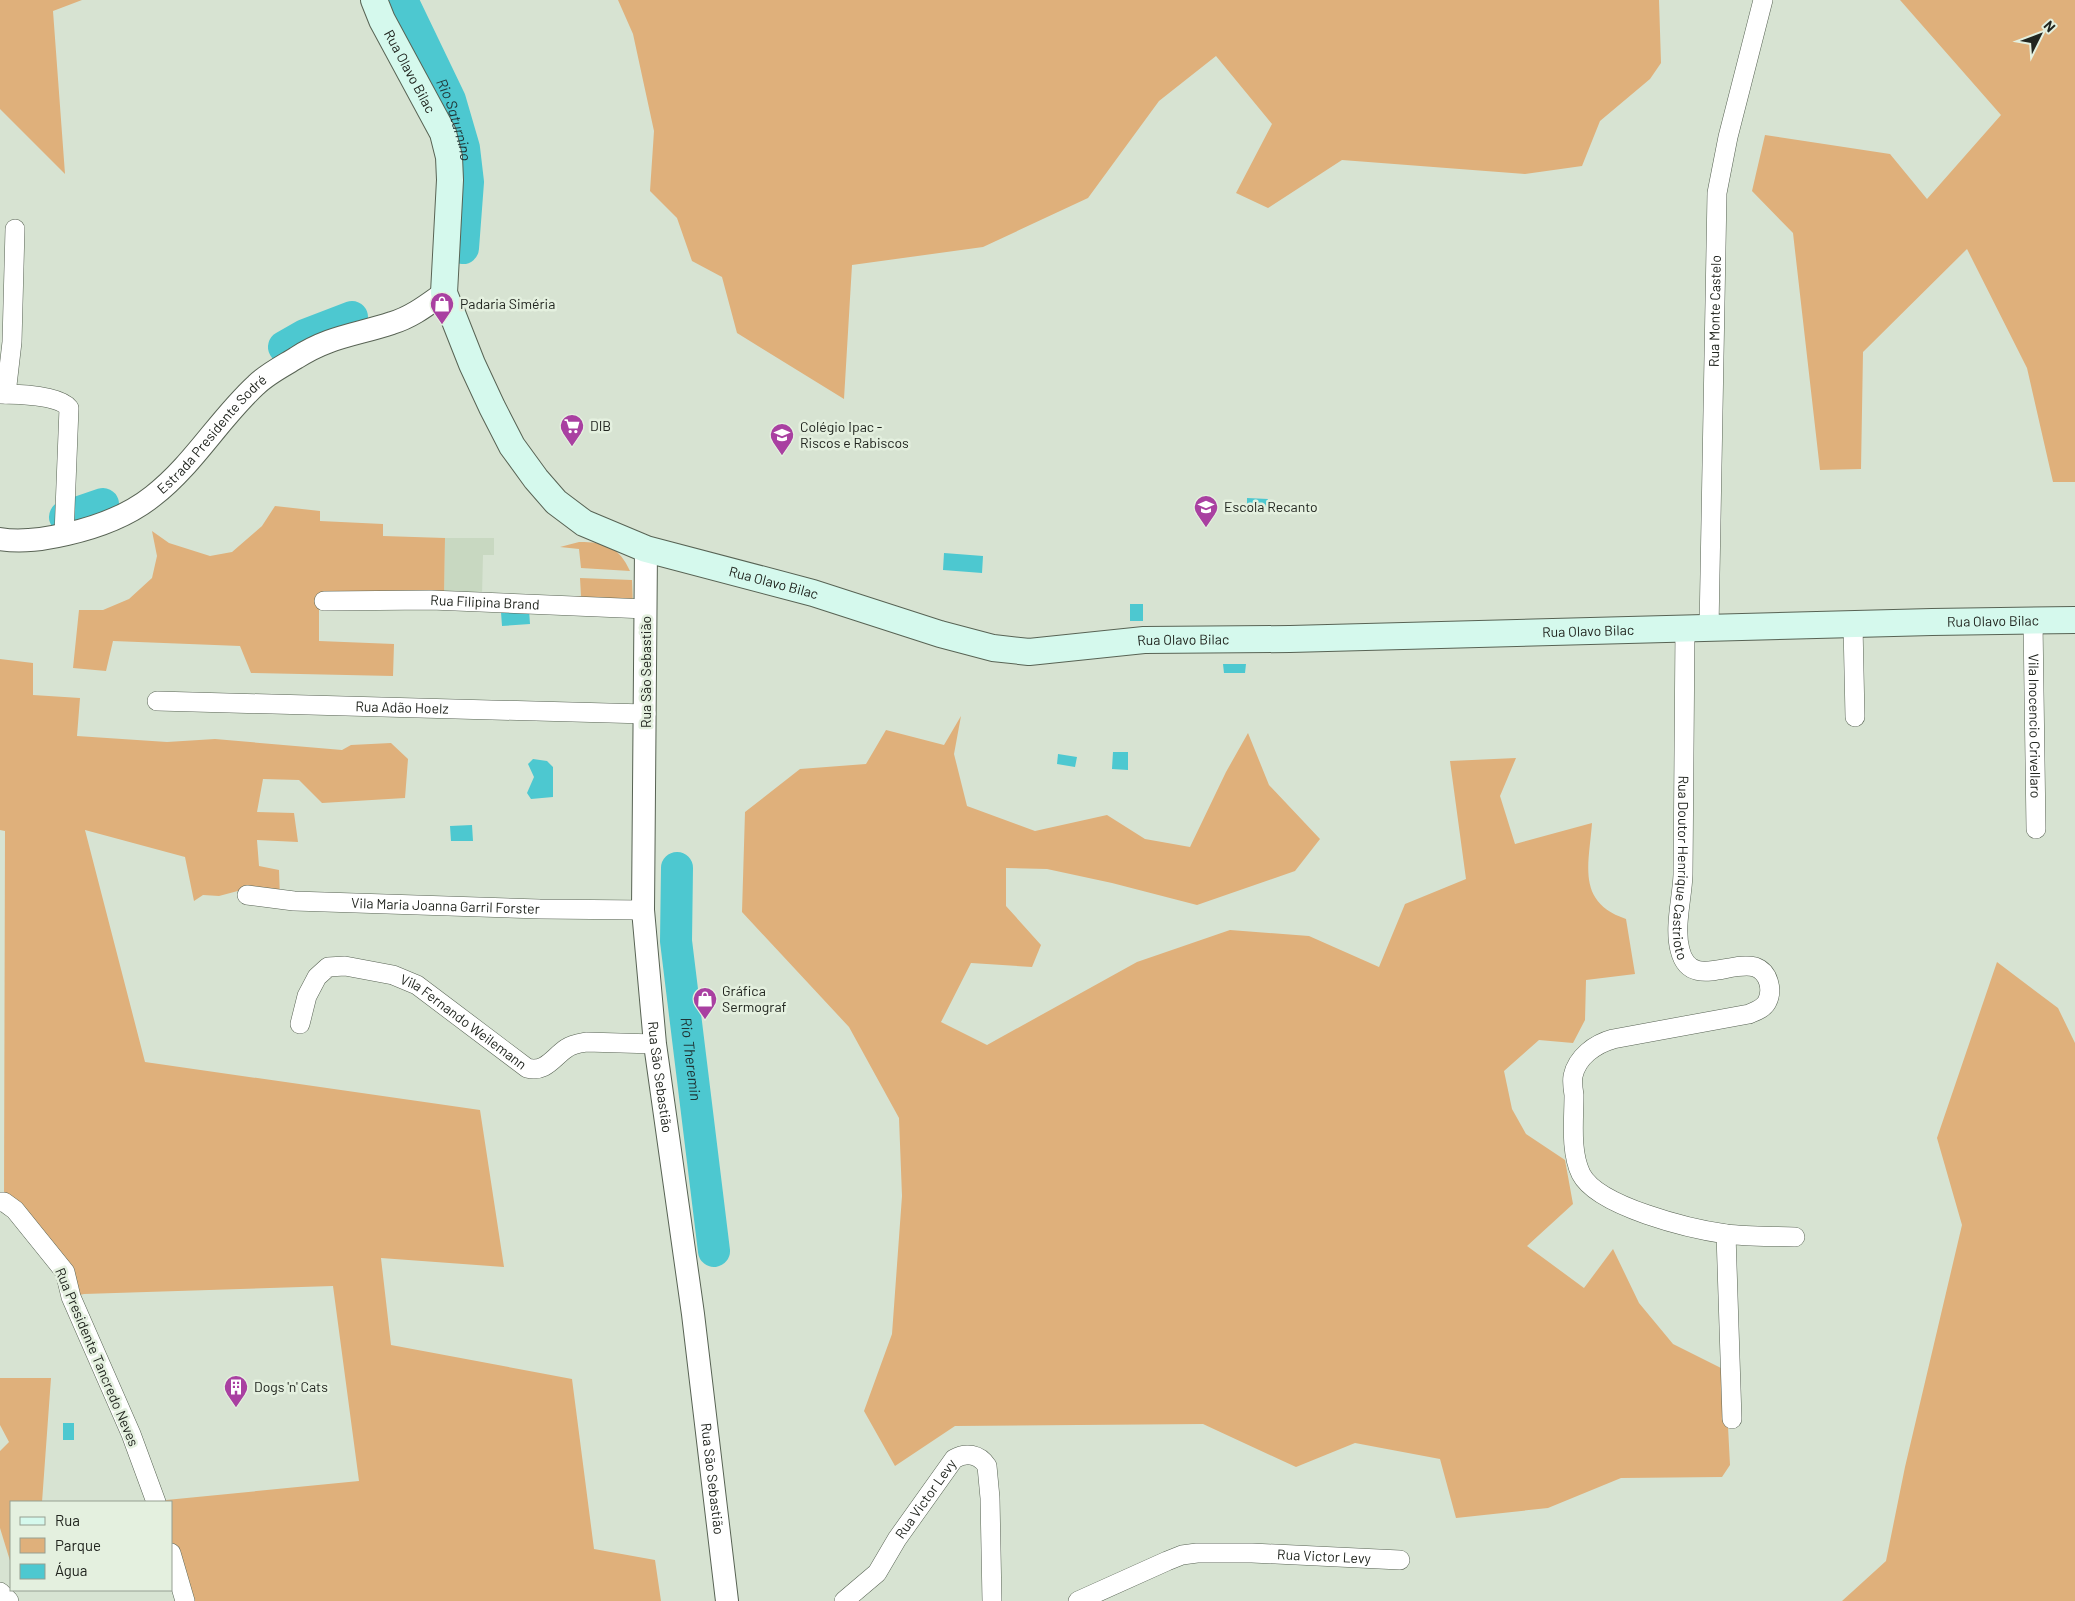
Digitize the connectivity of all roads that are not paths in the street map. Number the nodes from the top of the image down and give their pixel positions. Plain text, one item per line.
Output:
1 (374, 0) edge
2 (1764, 0) edge
3 (15, 229) dead end
4 (444, 293) junction
5 (3, 394) edge
6 (65, 523) junction
7 (0, 539) edge
8 (646, 549) junction
9 (324, 601) dead end
10 (646, 609) junction
11 (2075, 620) edge
12 (2033, 622) junction
13 (1853, 625) junction
14 (1697, 629) junction
15 (157, 701) dead end
16 (646, 714) junction
17 (1855, 717) dead end
18 (2036, 829) dead end
19 (247, 895) dead end
20 (643, 910) junction
21 (300, 1024) dead end
22 (655, 1044) junction
23 (0, 1202) edge
24 (1726, 1234) junction
25 (1795, 1237) dead end
26 (1732, 1420) dead end
27 (156, 1501) edge
28 (172, 1557) edge
29 (1400, 1560) dead end
30 (0, 1592) edge
31 (9, 1601) edge
32 (185, 1601) edge
33 (727, 1601) edge
34 (844, 1601) edge
35 (992, 1601) edge
36 (1078, 1601) edge

1 - 4 main road, Rua Olavo Bilac
2 - 14 street, Rua Monte Castelo
3 - 5 street
4 - 6 street, Estrada Presidente Sodré
4 - 8 main road, Rua Olavo Bilac
5 - 6 street
6 - 7 street, Estrada Presidente Sodré
8 - 10 street, Rua São Sebastião
8 - 14 main road, Rua Olavo Bilac
9 - 10 street, Rua Filipina Brand
10 - 16 street, Rua São Sebastião
11 - 12 main road, Rua Olavo Bilac
12 - 13 main road, Rua Olavo Bilac
12 - 18 street, Vila Inocencio Crivellaro
13 - 14 main road, Rua Olavo Bilac
13 - 17 street
14 - 24 street, Rua Doutor Henrique Castrioto
15 - 16 street, Rua Adão Hoelz
16 - 20 street, Rua São Sebastião
19 - 20 street, Vila Maria Joanna Garril Forster
20 - 22 street, Rua São Sebastião
21 - 22 street, Vila Fernando Weilemann
22 - 33 street, Rua São Sebastião
23 - 27 street, Rua Presidente Tancredo Neves
24 - 25 street, Rua Doutor Henrique Castrioto
24 - 26 street
28 - 32 street
29 - 36 street, Rua Victor Levy
30 - 31 street
34 - 35 street, Rua Victor Levy

